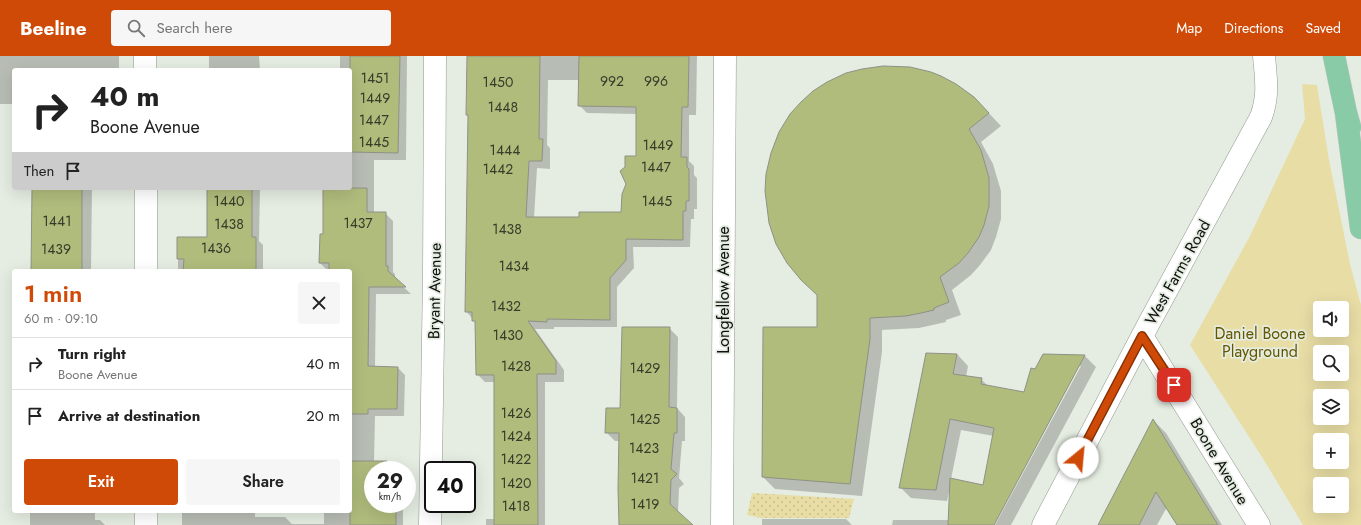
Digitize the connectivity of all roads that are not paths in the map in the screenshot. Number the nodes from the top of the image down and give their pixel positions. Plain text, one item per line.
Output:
1 (145, 56) edge
2 (435, 56) edge
3 (725, 56) edge
4 (1264, 56) edge
5 (1334, 56) edge
6 (145, 68) edge
7 (1346, 113) junction
8 (1361, 158) edge
9 (146, 190) edge
10 (1361, 228) edge
11 (146, 269) edge
12 (1142, 336) junction
13 (146, 513) edge
14 (146, 525) edge
15 (430, 525) edge
16 (722, 525) edge
17 (1043, 525) edge
18 (1259, 525) edge

1 - 6 street
2 - 15 street, Bryant Avenue
3 - 16 street, Longfellow Avenue
4 - 12 street, West Farms Road
5 - 7 main road
7 - 8 main road
7 - 10 main road
9 - 11 street
12 - 17 street, West Farms Road
12 - 18 street, Boone Avenue
13 - 14 street

